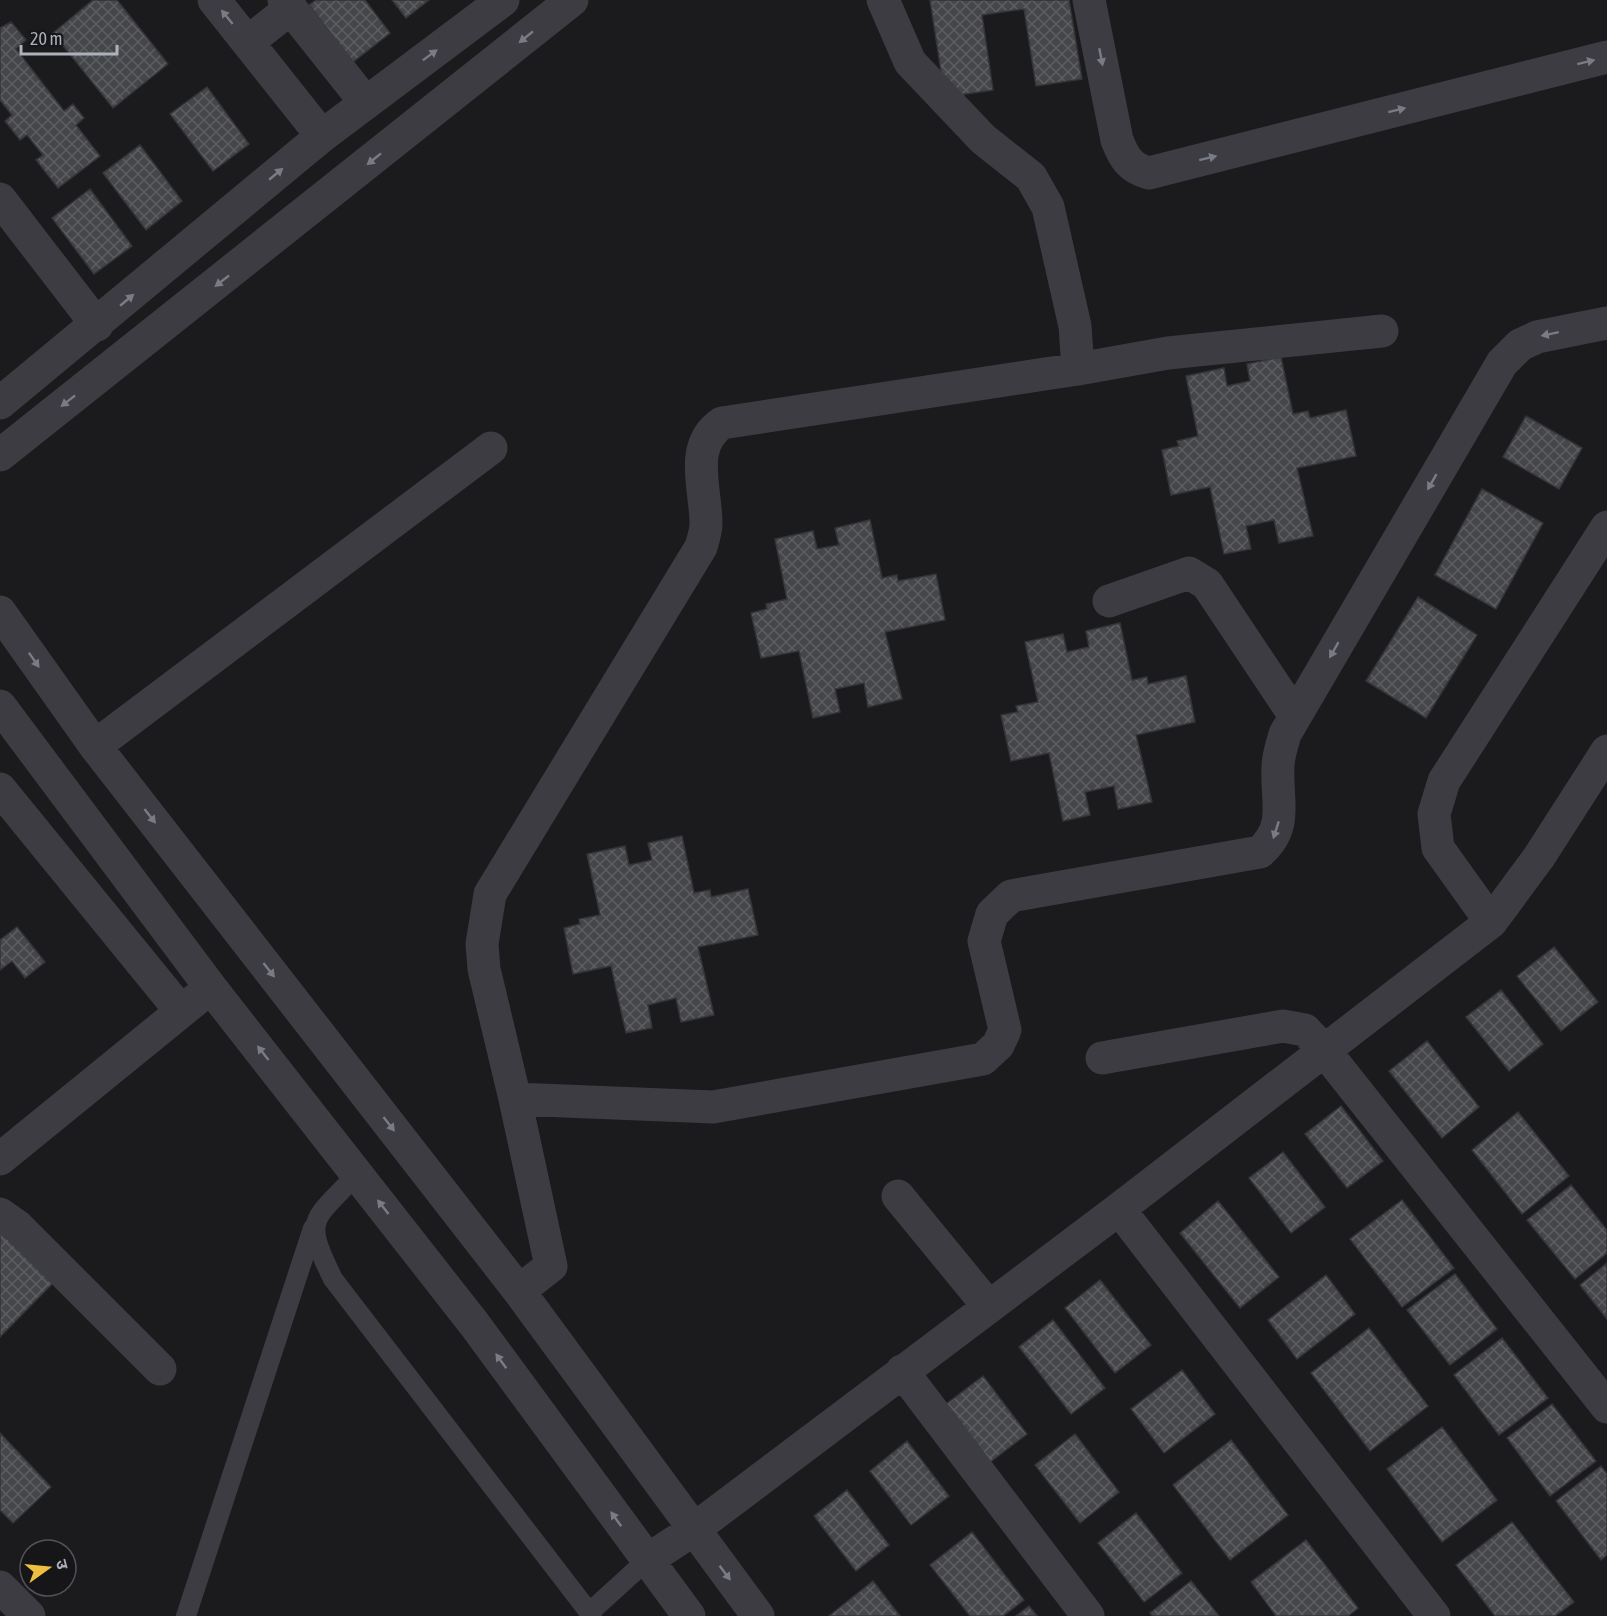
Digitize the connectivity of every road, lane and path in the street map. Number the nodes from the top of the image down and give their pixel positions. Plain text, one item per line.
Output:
1 (214, 0) edge
2 (503, 0) edge
3 (572, 0) edge
4 (883, 0) edge
5 (1089, 0) edge
6 (287, 4) edge
7 (248, 42) junction
8 (1607, 57) edge
9 (366, 103) junction
10 (322, 136) junction
11 (0, 199) edge
12 (1607, 322) edge
13 (97, 325) junction
14 (1382, 331) dead end
15 (1078, 369) junction
16 (0, 403) edge
17 (491, 448) dead end
18 (0, 455) edge
19 (1607, 527) edge
20 (1109, 601) dead end
21 (0, 612) edge
22 (0, 706) edge
23 (1295, 716) junction
24 (95, 746) junction
25 (1607, 751) edge
26 (0, 789) edge
27 (1491, 922) junction
28 (211, 988) junction
29 (180, 1010) junction
30 (1324, 1050) junction
31 (1102, 1058) dead end
32 (518, 1112) junction
33 (0, 1159) edge
34 (357, 1174) junction
35 (898, 1196) dead end
36 (1119, 1209) junction
37 (0, 1214) edge
38 (314, 1228) junction
39 (519, 1291) junction
40 (988, 1307) junction
41 (160, 1369) dead end
42 (902, 1371) junction
43 (1607, 1407) edge
44 (693, 1530) junction
45 (646, 1561) junction
46 (0, 1587) edge
47 (591, 1614) edge
48 (29, 1616) edge
49 (186, 1616) edge
50 (689, 1616) edge
51 (758, 1616) edge
52 (1088, 1616) edge
53 (1434, 1616) edge

7 -> 1 street
9 -> 2 street
3 -> 18 street
4 - 15 street
5 -> 8 street
6 - 7 street
6 - 9 street
7 - 10 street
9 - 10 street
13 -> 10 street
11 - 13 street
12 -> 23 street
13 - 16 street
14 - 15 street
15 - 32 street
17 - 24 street
19 - 27 street
20 - 23 street
21 -> 24 street
22 - 28 street
23 -> 32 street
24 -> 39 street
25 - 27 street
26 - 29 street
27 - 30 street
28 - 29 street
34 -> 28 street
29 - 33 street
30 - 31 street
30 - 36 street
30 - 43 street
32 - 39 street
34 - 38 lane
45 -> 34 street
35 - 40 street
36 - 40 street
36 - 53 street
37 - 41 street
38 - 47 lane
38 - 49 lane
39 - 44 street
40 - 42 street
42 - 44 street
42 - 52 street
44 - 45 street
44 -> 51 street
45 - 47 lane
45 - 50 street
46 - 48 street

